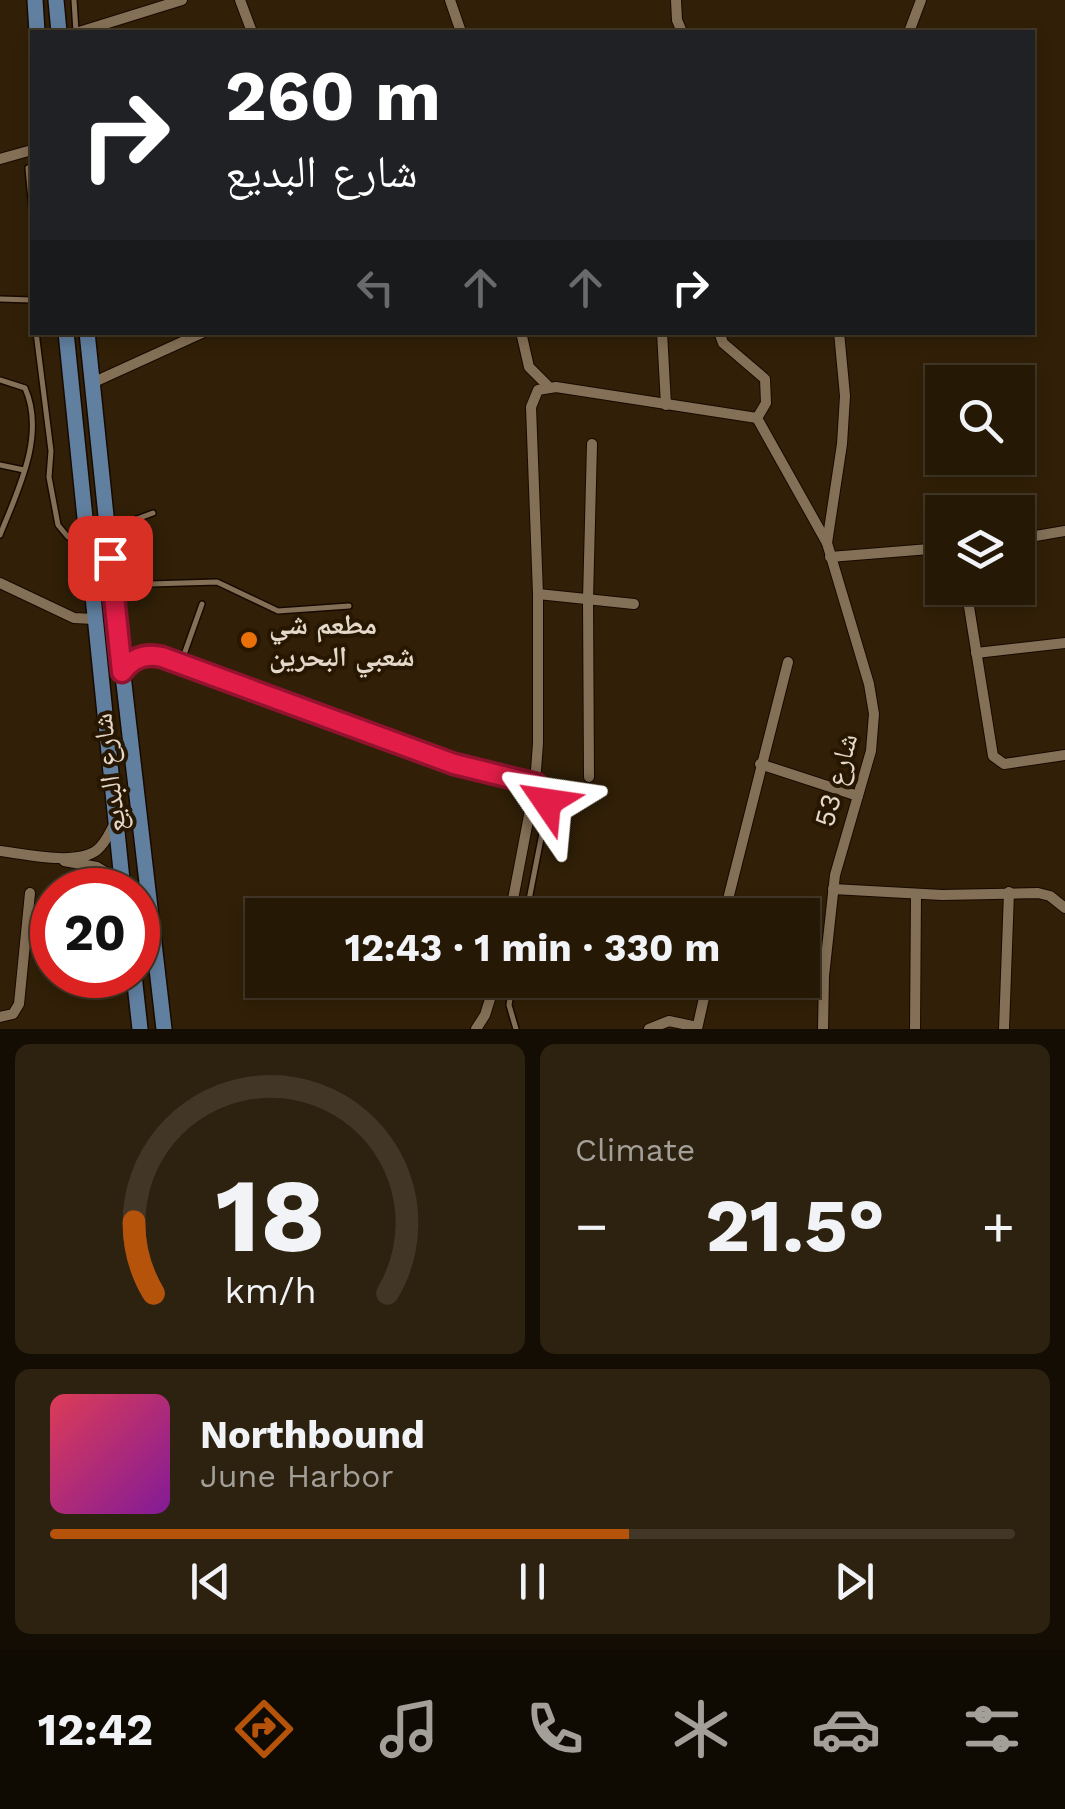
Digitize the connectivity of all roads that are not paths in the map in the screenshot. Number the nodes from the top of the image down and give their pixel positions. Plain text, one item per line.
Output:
1 (34, 0) edge
2 (56, 0) edge
3 (74, 0) edge
4 (182, 0) edge
5 (240, 0) edge
6 (450, 0) edge
7 (676, 0) edge
8 (921, 0) edge
9 (38, 30) edge
10 (59, 30) edge
11 (78, 30) edge
12 (84, 30) edge
13 (251, 30) edge
14 (461, 30) edge
15 (681, 30) edge
16 (910, 30) edge
17 (30, 151) edge
18 (16, 157) junction
19 (0, 160) edge
20 (30, 165) edge
21 (0, 300) edge
22 (30, 302) edge
23 (36, 335) edge
24 (66, 335) edge
25 (87, 335) edge
26 (197, 335) edge
27 (521, 335) edge
28 (662, 335) edge
29 (720, 335) edge
30 (839, 335) edge
31 (0, 380) edge
32 (92, 383) junction
33 (548, 386) junction
34 (666, 405) junction
35 (757, 418) junction
36 (592, 444) dead end
37 (0, 465) edge
38 (24, 470) junction
39 (154, 513) dead end
40 (107, 530) junction
41 (1065, 532) edge
42 (0, 535) edge
43 (1035, 536) edge
44 (827, 543) junction
45 (86, 544) junction
46 (925, 550) edge
47 (830, 558) junction
48 (0, 583) edge
49 (113, 586) junction
50 (538, 594) junction
51 (588, 599) junction
52 (202, 604) dead end
53 (634, 604) dead end
54 (969, 605) edge
55 (349, 606) dead end
56 (94, 619) junction
57 (1065, 642) edge
58 (976, 653) junction
59 (788, 662) dead end
60 (181, 663) junction
61 (122, 672) junction
62 (1065, 755) edge
63 (760, 764) junction
64 (590, 777) dead end
65 (536, 784) junction
66 (858, 796) junction
67 (115, 822) junction
68 (0, 851) edge
69 (54, 858) junction
70 (96, 868) edge
71 (121, 868) edge
72 (833, 889) junction
73 (30, 892) dead end
74 (1008, 892) junction
75 (916, 894) junction
76 (513, 898) edge
77 (529, 898) edge
78 (728, 898) edge
79 (1065, 908) edge
80 (137, 998) edge
81 (490, 998) edge
82 (510, 998) edge
83 (704, 998) edge
84 (0, 1017) edge
85 (697, 1028) edge
86 (140, 1029) edge
87 (164, 1029) edge
88 (476, 1029) edge
89 (516, 1029) edge
90 (648, 1029) edge
91 (823, 1029) edge
92 (914, 1029) edge
93 (1004, 1029) edge

1 - 9 main road
2 - 10 main road
3 - 11 lane
4 - 12 street
5 - 13 street
6 - 14 street
7 - 15 street
8 - 16 street
17 - 18 street
18 - 19 street
18 - 20 street
21 - 22 lane
23 - 45 lane
24 - 45 main road, شارع البديع
25 - 32 main road, شارع البديع
26 - 32 street
27 - 33 street
28 - 34 street
29 - 35 street
30 - 44 street, شارع 53
31 - 38 lane
32 - 40 main road, شارع البديع
33 - 34 street
33 - 50 street
34 - 35 street
35 - 44 street
36 - 51 street
37 - 38 lane
38 - 42 lane
39 - 40 lane
40 - 49 main road, شارع البديع
41 - 43 street
44 - 47 street, شارع 53
45 - 56 main road, شارع البديع
46 - 47 street
47 - 66 street, شارع 53
48 - 56 street
49 - 55 lane
49 - 61 main road, شارع البديع
50 - 51 street
50 - 65 street
51 - 53 street
51 - 64 street
52 - 60 lane
54 - 58 street
56 - 67 main road, شارع البديع
57 - 58 street
58 - 62 street
59 - 63 street
60 - 61 street
60 - 65 street
61 - 87 main road, شارع البديع
63 - 66 street
63 - 78 street
65 - 76 street
65 - 77 lane
66 - 72 street, شارع 53
67 - 69 street
67 - 71 main road, شارع البديع
68 - 69 street
69 - 70 street
72 - 75 street
72 - 91 street, شارع 53
73 - 84 street
74 - 75 street
74 - 79 street
74 - 93 street
75 - 92 street
80 - 86 main road
81 - 88 street
82 - 89 lane
83 - 85 street
85 - 90 street

